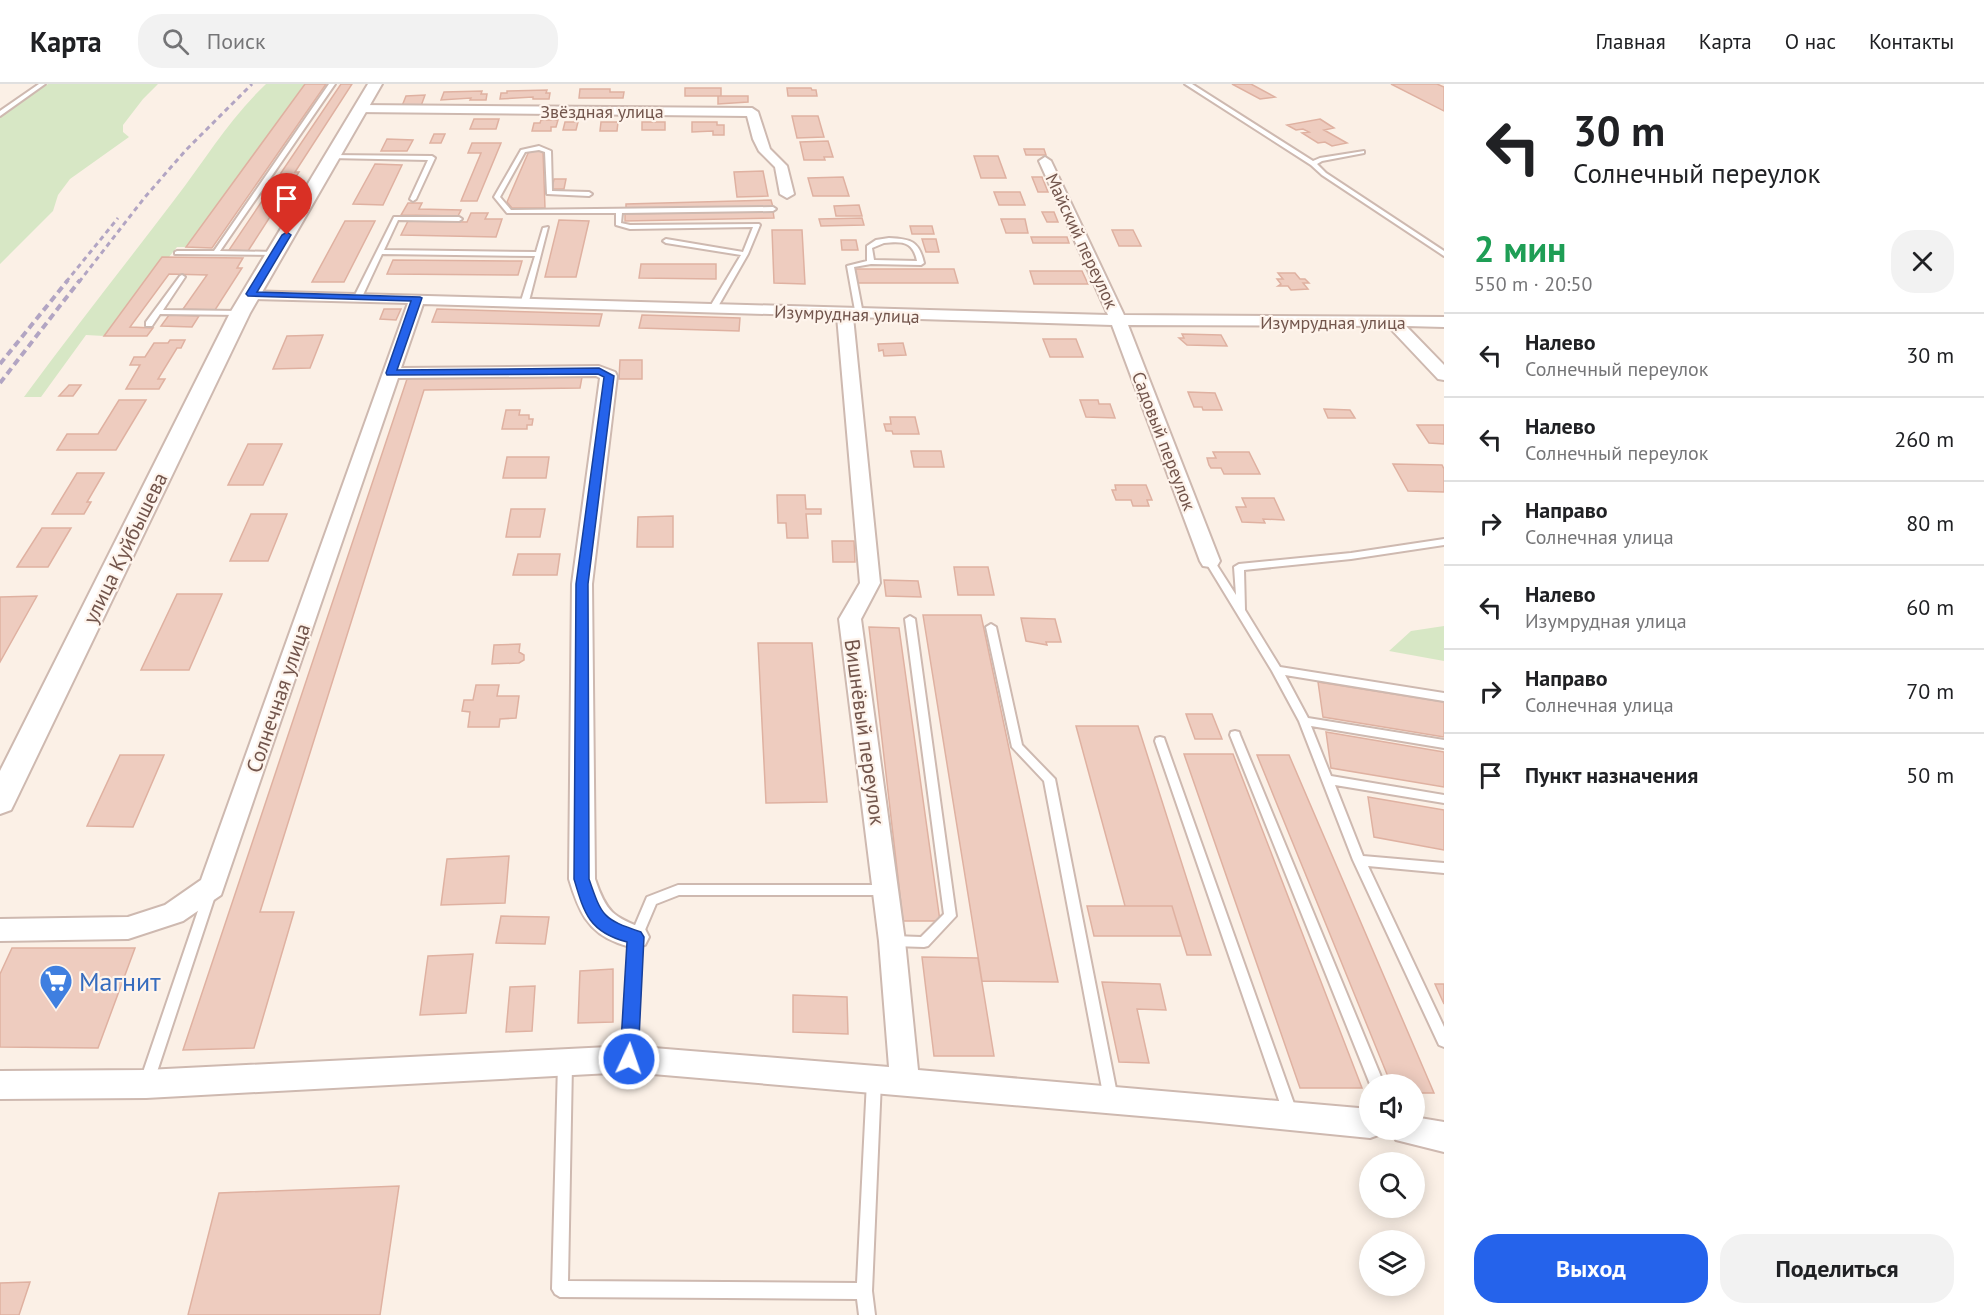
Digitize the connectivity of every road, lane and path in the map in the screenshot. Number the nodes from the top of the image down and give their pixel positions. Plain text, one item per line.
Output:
1 (42, 84) edge
2 (332, 84) edge
3 (375, 84) edge
4 (1188, 84) edge
5 (360, 109) junction
6 (0, 114) edge
7 (1362, 152) dead end
8 (331, 157) junction
9 (1045, 161) dead end
10 (1313, 164) junction
11 (589, 194) dead end
12 (787, 194) dead end
13 (413, 199) dead end
14 (773, 209) dead end
15 (619, 212) junction
16 (459, 219) dead end
17 (546, 228) dead end
18 (666, 241) dead end
19 (380, 252) junction
20 (177, 253) dead end
21 (216, 253) junction
22 (276, 254) junction
23 (538, 254) junction
24 (745, 254) junction
25 (1444, 254) edge
26 (871, 262) junction
27 (182, 277) dead end
28 (358, 297) junction
29 (417, 298) junction
30 (525, 301) junction
31 (245, 304) junction
32 (712, 310) junction
33 (158, 312) junction
34 (852, 314) junction
35 (1118, 320) junction
36 (1444, 322) edge
37 (1394, 323) junction
38 (149, 324) dead end
39 (391, 373) junction
40 (1444, 375) edge
41 (1444, 542) edge
42 (1210, 561) joint
43 (1241, 611) junction
44 (910, 619) dead end
45 (991, 627) dead end
46 (1276, 670) junction
47 (1444, 697) edge
48 (1304, 721) junction
49 (1235, 735) dead end
50 (1160, 741) dead end
51 (1444, 744) edge
52 (1329, 780) junction
53 (1444, 800) edge
54 (0, 802) edge
55 (1359, 860) junction
56 (1444, 868) edge
57 (212, 887) junction
58 (886, 890) junction
59 (0, 930) edge
60 (636, 937) junction
61 (892, 941) junction
62 (1444, 1041) edge
63 (629, 1059) junction
64 (565, 1063) junction
65 (1373, 1074) edge
66 (874, 1079) junction
67 (146, 1084) junction
68 (905, 1084) junction
69 (0, 1085) edge
70 (1111, 1100) junction
71 (1292, 1117) junction
72 (1359, 1124) edge
73 (1425, 1133) edge
74 (1444, 1137) edge
75 (864, 1291) junction
76 (867, 1315) edge

1 - 6 lane
2 - 21 lane
3 - 5 street
4 - 10 lane
5 - 8 street
5 - 12 street, Звёздная улица
7 - 10 lane
8 - 13 lane
8 - 22 street
9 - 35 street, Майский переулок
10 - 25 lane
11 - 15 lane
14 - 15 lane
15 - 24 lane
16 - 19 lane
17 - 23 lane
18 - 24 lane
19 - 23 lane
19 - 28 lane
20 - 21 lane
21 - 22 lane
22 - 31 street
23 - 30 lane
24 - 32 lane
26 - 26 lane
26 - 34 lane
27 - 33 lane
28 - 29 street, Изумрудная улица
28 - 31 street, Изумрудная улица
29 - 30 street, Изумрудная улица
29 - 39 street, Солнечная улица
30 - 32 street, Изумрудная улица
31 - 33 lane
31 - 54 street, улица Куйбышева
32 - 34 street, Изумрудная улица
33 - 38 lane
34 - 35 street, Изумрудная улица
34 - 58 street, Вишнёвый переулок
35 - 37 street, Изумрудная улица
35 - 42 street, Садовый переулок
36 - 37 street, Изумрудная улица
37 - 40 street
39 - 57 street, Солнечная улица
39 - 60 street
41 - 43 lane
42 - 43 lane
43 - 46 lane
44 - 61 lane
45 - 70 lane
46 - 47 lane
46 - 48 lane
48 - 51 lane
48 - 52 lane
49 - 65 lane
50 - 71 lane
52 - 53 lane
52 - 55 lane
55 - 56 lane
55 - 62 lane
57 - 59 street
57 - 67 lane
58 - 60 lane
58 - 61 street, Вишнёвый переулок
60 - 63 lane
61 - 68 street, Вишнёвый переулок
63 - 64 street
63 - 66 street
64 - 67 street
64 - 75 lane
66 - 68 street
66 - 75 lane
67 - 69 street
68 - 70 street
70 - 71 street
71 - 72 street
73 - 74 street
75 - 76 lane

